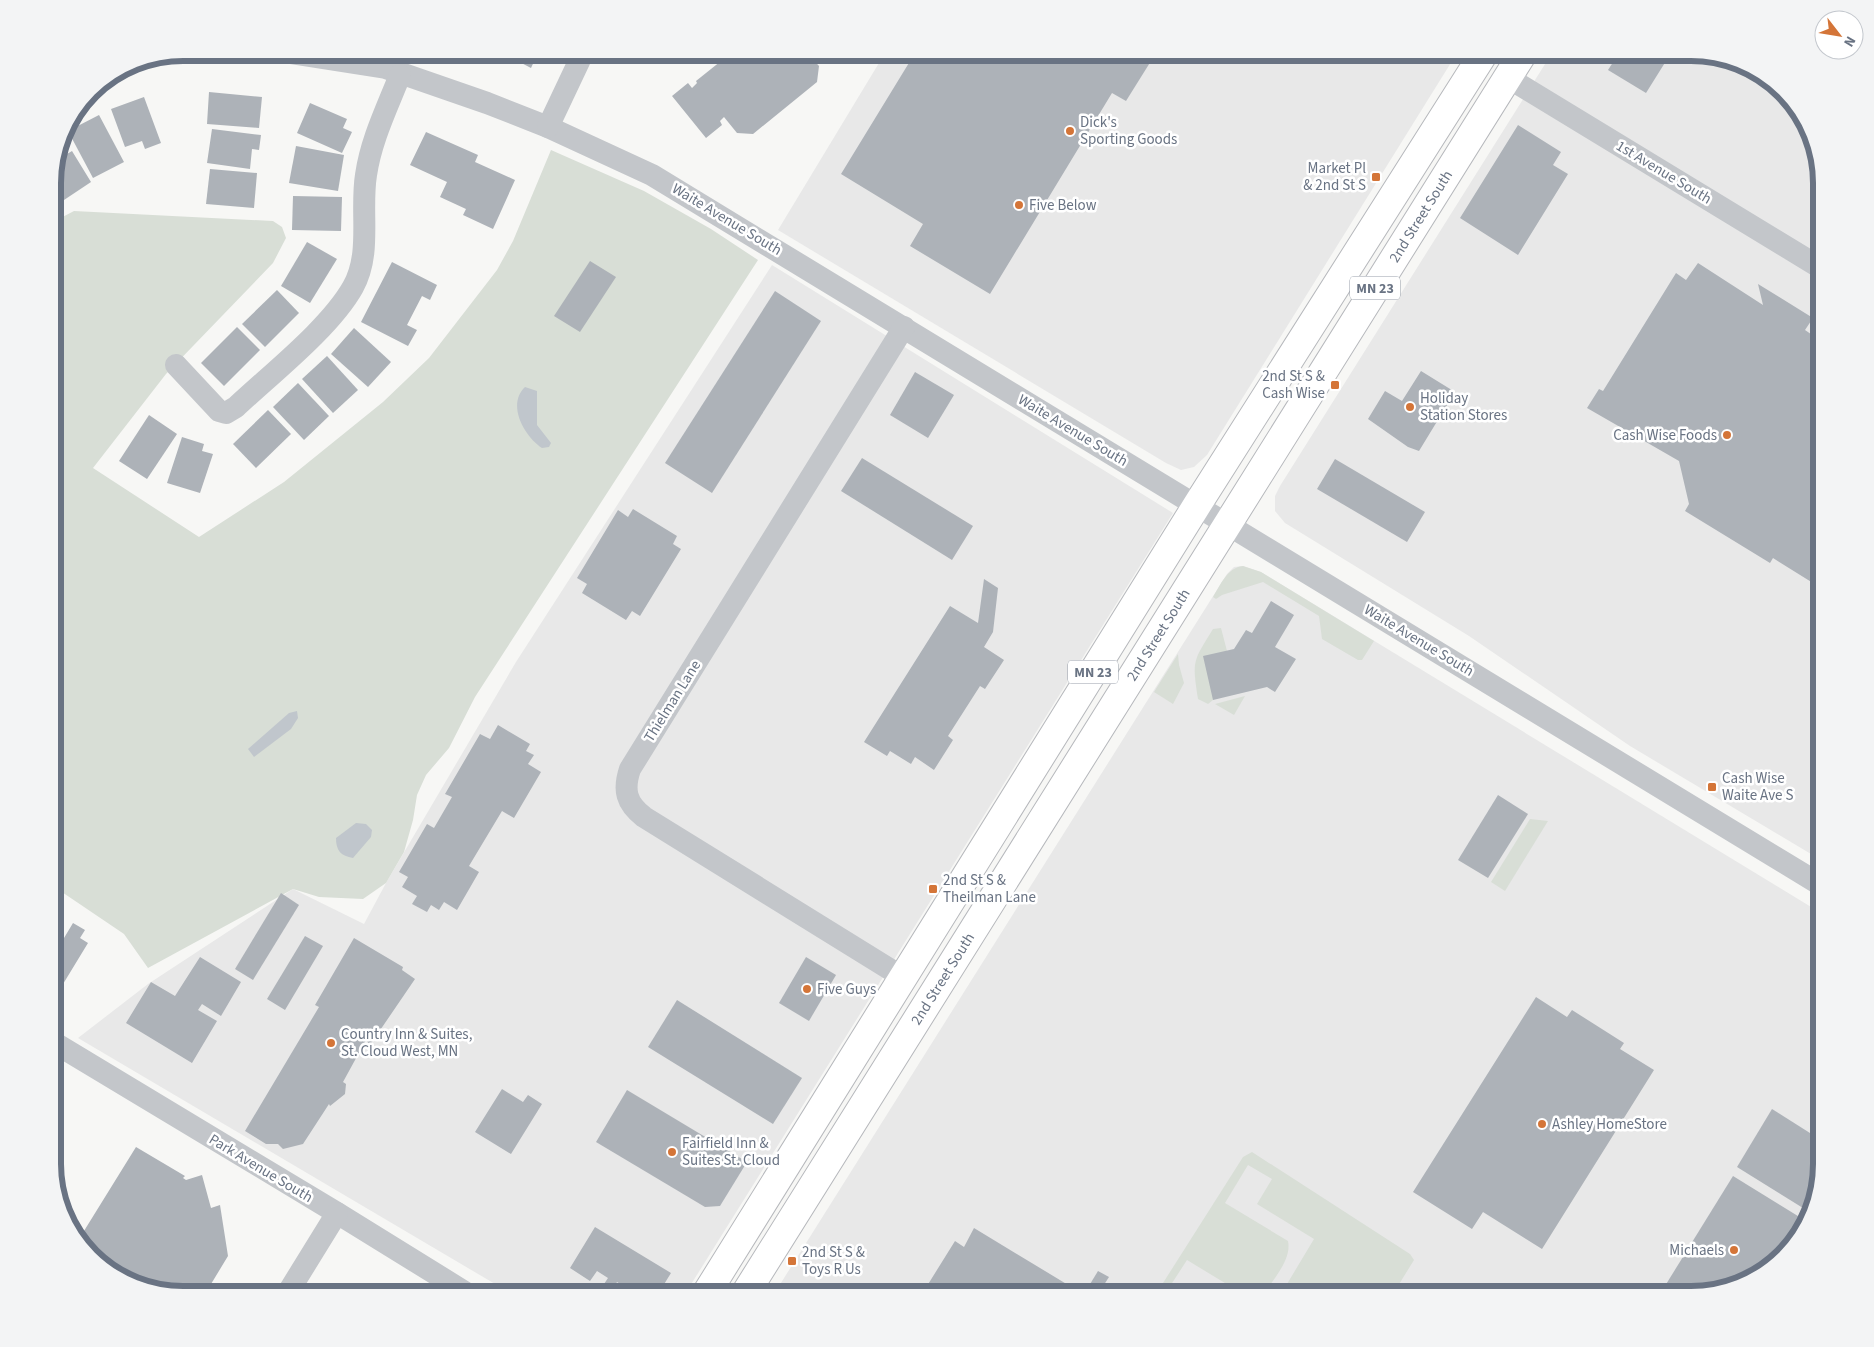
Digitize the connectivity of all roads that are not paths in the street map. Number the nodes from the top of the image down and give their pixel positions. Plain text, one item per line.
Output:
1 (343, 61) edge
2 (579, 61) edge
3 (1478, 61) edge
4 (1517, 61) edge
5 (400, 75) junction
6 (1507, 77) junction
7 (548, 127) junction
8 (1813, 263) edge
9 (904, 326) junction
10 (176, 365) dead end
11 (1197, 505) junction
12 (1228, 525) junction
13 (1813, 879) edge
14 (904, 978) junction
15 (62, 1047) edge
16 (337, 1213) junction
17 (292, 1286) edge
18 (455, 1286) edge
19 (711, 1286) edge
20 (750, 1286) edge

1 - 5 street, Waite Avenue South
2 - 7 street
3 - 11 highway, MN 23
4 - 6 highway, 2nd Street South / MN 23
5 - 7 street, Waite Avenue South
5 - 10 street
6 - 8 street, 1st Avenue South
6 - 12 highway, 2nd Street South / MN 23
7 - 9 street, Waite Avenue South
9 - 11 street, Waite Avenue South
9 - 14 street, Thielman Lane
11 - 12 street, Waite Avenue South
11 - 14 highway, MN 23
12 - 13 street, Waite Avenue South
12 - 20 highway, 2nd Street South / MN 23
14 - 19 highway, MN 23
15 - 16 street, Park Avenue South
16 - 17 street
16 - 18 street, Park Avenue South

